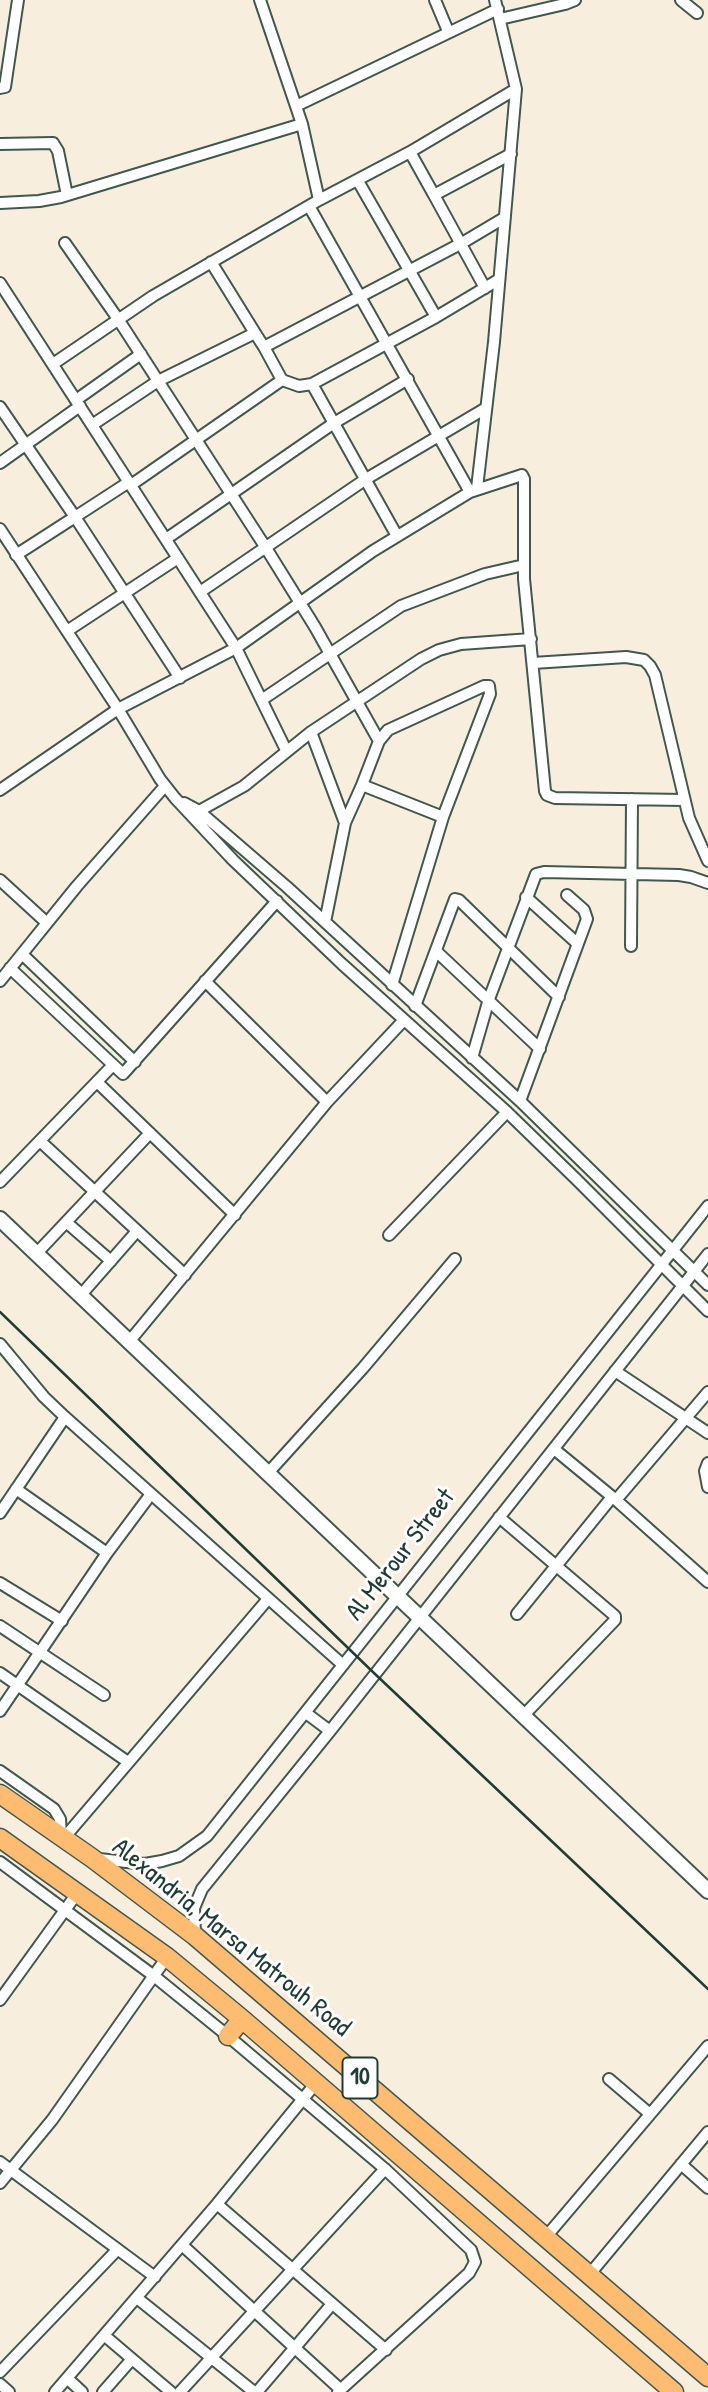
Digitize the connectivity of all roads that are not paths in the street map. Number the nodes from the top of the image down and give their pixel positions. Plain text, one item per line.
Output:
1 (19, 0) edge
2 (260, 0) edge
3 (435, 0) edge
4 (575, 0) edge
5 (681, 0) edge
6 (498, 9) edge
7 (697, 13) dead end
8 (14, 28) junction
9 (0, 29) edge
10 (448, 31) junction
11 (0, 88) edge
12 (516, 89) junction
13 (296, 106) junction
14 (302, 124) junction
15 (0, 144) edge
16 (410, 152) junction
17 (511, 154) junction
18 (358, 181) junction
19 (67, 195) junction
20 (434, 195) junction
21 (0, 203) edge
22 (314, 203) junction
23 (504, 218) junction
24 (65, 243) dead end
25 (462, 243) junction
26 (211, 262) junction
27 (409, 270) junction
28 (498, 280) junction
29 (0, 283) edge
30 (485, 288) junction
31 (361, 295) junction
32 (436, 317) junction
33 (118, 319) junction
34 (255, 333) junction
35 (388, 344) junction
36 (264, 347) junction
37 (141, 354) junction
38 (53, 364) junction
39 (408, 379) junction
40 (282, 380) junction
41 (158, 381) junction
42 (312, 384) junction
43 (78, 403) junction
44 (0, 407) edge
45 (486, 408) junction
46 (334, 423) junction
47 (92, 425) junction
48 (440, 437) junction
49 (197, 439) junction
50 (26, 444) junction
51 (0, 463) edge
52 (366, 479) junction
53 (130, 484) junction
54 (474, 490) junction
55 (231, 493) junction
56 (75, 517) junction
57 (0, 529) edge
58 (397, 536) junction
59 (166, 539) junction
60 (267, 548) junction
61 (16, 555) junction
62 (178, 558) junction
63 (524, 565) junction
64 (200, 592) junction
65 (125, 593) junction
66 (299, 603) junction
67 (67, 631) junction
68 (530, 639) junction
69 (236, 648) junction
70 (329, 654) junction
71 (533, 663) junction
72 (180, 678) junction
73 (263, 699) junction
74 (356, 701) junction
75 (118, 709) junction
76 (311, 732) junction
77 (379, 741) junction
78 (286, 750) junction
79 (362, 785) junction
80 (165, 786) junction
81 (0, 790) edge
82 (175, 798) junction
83 (632, 799) junction
84 (684, 800) junction
85 (199, 811) junction
86 (443, 817) junction
87 (345, 823) junction
88 (708, 861) edge
89 (632, 873) junction
90 (0, 880) edge
91 (708, 883) edge
92 (567, 895) dead end
93 (526, 897) junction
94 (277, 901) junction
95 (325, 922) junction
96 (47, 923) junction
97 (578, 944) junction
98 (631, 946) dead end
99 (506, 948) junction
100 (436, 951) junction
101 (22, 954) junction
102 (10, 968) junction
103 (0, 981) edge
104 (205, 981) junction
105 (392, 985) junction
106 (559, 997) junction
107 (489, 999) junction
108 (415, 1006) junction
109 (404, 1020) junction
110 (540, 1049) junction
111 (472, 1058) junction
112 (135, 1062) junction
113 (112, 1066) junction
114 (97, 1082) junction
115 (520, 1101) junction
116 (327, 1102) junction
117 (507, 1112) junction
118 (150, 1133) junction
119 (40, 1141) junction
120 (0, 1182) edge
121 (95, 1192) junction
122 (708, 1206) edge
123 (235, 1215) junction
124 (0, 1219) edge
125 (66, 1222) junction
126 (137, 1231) junction
127 (389, 1236) dead end
128 (673, 1249) junction
129 (36, 1254) junction
130 (708, 1254) edge
131 (455, 1259) dead end
132 (111, 1262) junction
133 (661, 1264) junction
134 (694, 1271) junction
135 (185, 1276) junction
136 (708, 1285) edge
137 (682, 1286) junction
138 (80, 1296) junction
139 (708, 1311) edge
140 (128, 1343) junction
141 (0, 1344) edge
142 (615, 1371) junction
143 (708, 1392) edge
144 (65, 1417) junction
145 (685, 1419) junction
146 (708, 1433) edge
147 (554, 1449) junction
148 (708, 1463) edge
149 (268, 1473) junction
150 (708, 1487) edge
151 (16, 1489) junction
152 (151, 1494) junction
153 (614, 1498) junction
154 (0, 1513) edge
155 (499, 1517) junction
156 (107, 1553) junction
157 (557, 1565) junction
158 (708, 1582) edge
159 (0, 1583) edge
160 (397, 1596) junction
161 (268, 1599) junction
162 (517, 1614) dead end
163 (420, 1617) junction
164 (62, 1621) junction
165 (0, 1626) edge
166 (41, 1653) junction
167 (343, 1665) junction
168 (0, 1673) edge
169 (18, 1685) junction
170 (104, 1695) dead end
171 (0, 1711) edge
172 (306, 1713) junction
173 (524, 1715) junction
174 (330, 1731) junction
175 (128, 1762) junction
176 (0, 1771) edge
177 (0, 1794) edge
178 (62, 1837) junction
179 (0, 1838) edge
180 (92, 1858) junction
181 (0, 1862) edge
182 (708, 1891) edge
183 (78, 1892) junction
184 (66, 1909) junction
185 (195, 1936) junction
186 (167, 1958) junction
187 (154, 1976) junction
188 (0, 2000) edge
189 (242, 2019) junction
190 (228, 2036) junction
191 (708, 2046) edge
192 (608, 2079) dead end
193 (316, 2083) junction
194 (304, 2101) junction
195 (650, 2115) junction
196 (708, 2132) edge
197 (0, 2162) edge
198 (681, 2164) junction
199 (385, 2169) junction
200 (11, 2170) junction
201 (0, 2183) edge
202 (708, 2188) edge
203 (217, 2204) junction
204 (545, 2238) junction
205 (182, 2245) junction
206 (117, 2250) junction
207 (559, 2250) junction
208 (291, 2269) junction
209 (537, 2273) junction
210 (589, 2275) junction
211 (155, 2277) junction
212 (137, 2298) junction
213 (332, 2304) junction
214 (253, 2310) junction
215 (105, 2336) junction
216 (295, 2348) junction
217 (386, 2350) junction
218 (210, 2356) junction
219 (132, 2359) junction
220 (0, 2372) edge
221 (708, 2377) edge
222 (68, 2379) junction
223 (0, 2384) edge
224 (340, 2391) edge
225 (9, 2392) edge
226 (55, 2392) edge
227 (82, 2392) edge
228 (103, 2392) edge
229 (171, 2392) edge
230 (180, 2392) edge
231 (255, 2392) edge
232 (674, 2392) edge

1 - 8 street
2 - 13 street
3 - 10 street
4 - 6 street
5 - 7 street
6 - 10 street
6 - 12 street
8 - 9 street
8 - 11 street
10 - 13 street
12 - 16 street
12 - 17 street
13 - 14 street
14 - 19 street
14 - 22 street
15 - 19 street
16 - 18 street
16 - 20 street
17 - 20 street
17 - 23 street
18 - 22 street
18 - 27 street
19 - 21 street
20 - 25 street
22 - 26 street
22 - 31 street
23 - 25 street
23 - 28 street
24 - 33 street
25 - 27 street
25 - 30 street
26 - 33 street
26 - 34 street
27 - 31 street
27 - 32 street
28 - 30 street
28 - 45 street
29 - 38 street
30 - 32 street
31 - 35 street
31 - 36 street
32 - 35 street
33 - 37 street
33 - 38 street
34 - 36 street
34 - 41 street
35 - 39 street
35 - 42 street
36 - 40 street
37 - 41 street
37 - 43 street
38 - 43 street
39 - 46 street
39 - 48 street
40 - 42 street
40 - 49 street
41 - 47 street
41 - 49 street
42 - 46 street
43 - 47 street
43 - 50 street
44 - 50 street
45 - 48 street
45 - 54 street
46 - 52 street
46 - 55 street
47 - 53 street
48 - 52 street
48 - 54 street
49 - 53 street
49 - 55 street
50 - 51 street
50 - 56 street
52 - 58 street
52 - 60 street
53 - 56 street
53 - 59 street
54 - 58 street
54 - 63 street
55 - 59 street
55 - 60 street
56 - 61 street
56 - 65 street
57 - 61 street
58 - 66 street
59 - 62 street
60 - 64 street
60 - 66 street
61 - 67 street
62 - 64 street
62 - 65 street
63 - 68 street
63 - 70 street
64 - 69 street
65 - 67 street
65 - 72 street
66 - 69 street
66 - 70 street
67 - 75 street
68 - 71 street
68 - 74 street
69 - 72 street
69 - 73 street
70 - 73 street
70 - 74 street
71 - 83 street
71 - 84 street
72 - 75 street
73 - 78 street
74 - 76 street
74 - 77 street
75 - 80 street
75 - 81 street
76 - 78 street
76 - 87 street
77 - 79 street
77 - 86 street
78 - 85 street
79 - 86 street
79 - 87 street
80 - 82 street
80 - 96 street
82 - 85 street
82 - 94 street
83 - 84 street
83 - 89 street
84 - 88 street
85 - 95 street
86 - 105 street
87 - 95 street
89 - 91 street
89 - 93 street
89 - 98 street
90 - 96 street
92 - 97 street
93 - 97 street
93 - 99 street
94 - 104 street
94 - 109 street
95 - 105 street
96 - 101 street
97 - 106 street
99 - 100 street
99 - 106 street
99 - 107 street
100 - 107 street
100 - 108 street
101 - 102 street
101 - 112 street
102 - 103 street
102 - 113 street
104 - 112 street
104 - 116 street
105 - 108 street
106 - 110 street
107 - 110 street
107 - 111 street
108 - 111 street
109 - 116 street
109 - 117 street
110 - 115 street
111 - 115 street
112 - 113 street
113 - 114 street
114 - 118 street
114 - 119 street
115 - 128 street
116 - 123 street
117 - 127 street
117 - 133 street
118 - 121 street
118 - 123 street
119 - 120 street
119 - 121 street
121 - 125 street
121 - 126 street
122 - 128 street, Al Merour Street
123 - 135 street
124 - 129 street
125 - 129 street
125 - 132 street
126 - 132 street
126 - 135 street
128 - 133 street, Al Merour Street
128 - 134 street
129 - 138 street
130 - 134 street, Al Merour Street
131 - 149 street
132 - 138 street
133 - 137 street
133 - 160 street, Al Merour Street
134 - 136 street
134 - 137 street, Al Merour Street
135 - 140 street
137 - 139 street
137 - 142 street, Al Merour Street
138 - 140 street
140 - 149 street
141 - 144 street
142 - 145 street
142 - 147 street, Al Merour Street
143 - 145 street
144 - 151 street
144 - 152 street
145 - 146 street
145 - 153 street
147 - 153 street
147 - 155 street, Al Merour Street
148 - 150 street
149 - 160 street
151 - 154 street
151 - 156 street
152 - 156 street
152 - 161 street
153 - 157 street
153 - 158 street
155 - 157 street
155 - 163 street, Al Merour Street
156 - 164 street
157 - 162 street
157 - 173 street
159 - 164 street
160 - 163 street
160 - 167 street, Al Merour Street
161 - 167 street
161 - 175 street
163 - 173 street
163 - 174 street, Al Merour Street
164 - 166 street
165 - 166 street
166 - 169 street
166 - 170 street
167 - 172 street, Al Merour Street
168 - 169 street
169 - 171 street
169 - 175 street
172 - 174 street
172 - 180 street, Al Merour Street
173 - 182 street
174 - 185 street, Al Merour Street
175 - 178 street
176 - 178 street
177 - 178 main road, Alexandria, Marsa Matrouh Road / 10
178 - 180 main road, Alexandria, Marsa Matrouh Road / 10
179 - 183 main road, 10
180 - 185 main road, Alexandria, Marsa Matrouh Road / 10
181 - 184 street
183 - 184 street
183 - 186 main road, 10
184 - 187 street
184 - 188 street
185 - 204 main road, Alexandria, Marsa Matrouh Road / 10
186 - 187 street
186 - 189 main road, 10
187 - 190 street
187 - 200 street
189 - 190 main road
189 - 193 main road, 10
190 - 194 street
191 - 195 street
192 - 195 street
193 - 194 street
193 - 209 main road, 10
194 - 199 street
194 - 203 street
195 - 204 street
196 - 198 street
197 - 200 street
198 - 202 street
198 - 210 street
199 - 208 street
199 - 217 street
200 - 201 street
200 - 206 street
203 - 205 street
203 - 208 street
204 - 207 main road, Alexandria, Marsa Matrouh Road / 10
205 - 211 street
205 - 214 street
206 - 211 street
206 - 220 street
207 - 209 main road
207 - 210 main road, Alexandria, Marsa Matrouh Road / 10
208 - 213 street
208 - 214 street
209 - 232 main road, 10
210 - 221 main road, Alexandria, Marsa Matrouh Road / 10
211 - 212 street
212 - 215 street
212 - 218 street
213 - 216 street
213 - 217 street
214 - 216 street
214 - 218 street
215 - 219 street
215 - 222 street
216 - 224 street
216 - 231 street
217 - 224 street
218 - 230 street
218 - 231 street
219 - 228 street
219 - 229 street
222 - 226 street
222 - 227 street
223 - 225 street

